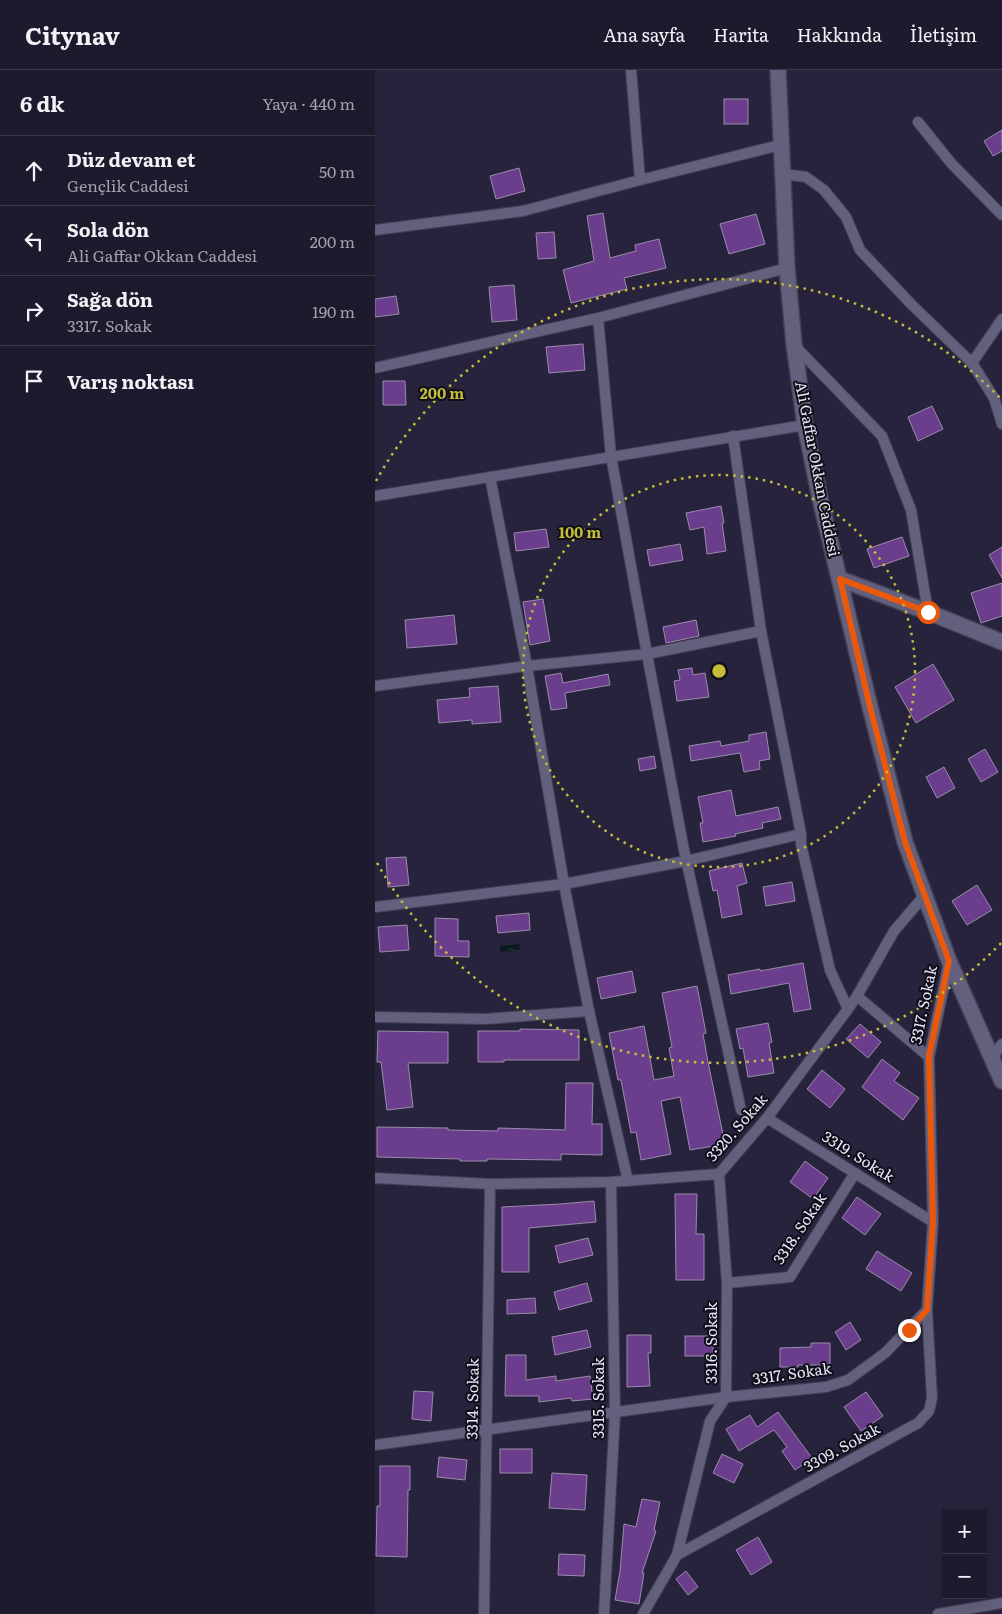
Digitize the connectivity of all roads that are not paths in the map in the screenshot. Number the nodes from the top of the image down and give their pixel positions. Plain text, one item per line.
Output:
1 (631, 70) edge
2 (778, 70) edge
3 (918, 122) dead end
4 (781, 145) junction
5 (783, 174) junction
6 (640, 180) junction
7 (1002, 215) edge
8 (375, 230) edge
9 (787, 268) junction
10 (598, 318) junction
11 (1002, 319) edge
12 (794, 344) junction
13 (972, 363) junction
14 (375, 368) edge
15 (998, 400) edge
16 (1002, 424) edge
17 (805, 425) junction
18 (733, 436) junction
19 (611, 456) junction
20 (490, 477) junction
21 (375, 496) edge
22 (840, 579) junction
23 (928, 612) junction
24 (761, 631) junction
25 (1002, 642) edge
26 (647, 654) junction
27 (527, 666) junction
28 (375, 686) edge
29 (801, 834) junction
30 (686, 860) junction
31 (564, 884) junction
32 (924, 896) junction
33 (375, 907) edge
34 (949, 961) junction
35 (857, 996) junction
36 (848, 1009) junction
37 (589, 1011) junction
38 (375, 1018) edge
39 (1002, 1044) edge
40 (929, 1056) junction
41 (992, 1058) junction
42 (1002, 1081) edge
43 (741, 1110) dead end
44 (767, 1118) junction
45 (855, 1173) junction
46 (719, 1174) junction
47 (375, 1178) edge
48 (628, 1181) junction
49 (611, 1182) junction
50 (490, 1184) junction
51 (933, 1222) junction
52 (727, 1283) junction
53 (927, 1310) junction
54 (727, 1397) junction
55 (615, 1413) junction
56 (488, 1430) junction
57 (375, 1445) edge
58 (677, 1555) junction
59 (1002, 1603) edge
60 (484, 1614) edge
61 (604, 1614) edge
62 (643, 1614) edge
63 (938, 1614) edge

1 - 6 street
2 - 4 street, Ali Gaffar Okkan Caddesi
3 - 7 street
4 - 5 street, Ali Gaffar Okkan Caddesi
4 - 6 street
5 - 9 street, Ali Gaffar Okkan Caddesi
5 - 13 street
6 - 8 street
9 - 10 street
9 - 12 street, Ali Gaffar Okkan Caddesi
10 - 14 street
10 - 19 street
11 - 13 street
12 - 17 street, Ali Gaffar Okkan Caddesi
12 - 23 street
13 - 15 street
15 - 16 street
17 - 18 street
17 - 22 street, Ali Gaffar Okkan Caddesi
18 - 19 street
18 - 24 street
19 - 20 street
19 - 26 street
20 - 21 street
20 - 27 street
22 - 23 street
22 - 32 street, Ali Gaffar Okkan Caddesi
23 - 25 street
24 - 26 street
24 - 29 street
26 - 27 street
26 - 30 street
27 - 28 street
27 - 31 street
29 - 30 street
29 - 36 street
30 - 31 street
30 - 43 street
31 - 33 street
31 - 37 street
32 - 34 street, Ali Gaffar Okkan Caddesi
32 - 35 street, 3320. Sokak
34 - 40 street, 3317. Sokak
34 - 41 street, Ali Gaffar Okkan Caddesi
35 - 36 street, 3320. Sokak
35 - 40 street
36 - 44 street, 3320. Sokak
37 - 38 street
37 - 48 street
39 - 41 street
40 - 51 street, 3317. Sokak
41 - 42 street, Ali Gaffar Okkan Caddesi
44 - 45 street, 3319. Sokak
44 - 46 street, 3320. Sokak
45 - 51 street, 3319. Sokak
45 - 52 street, 3318. Sokak
46 - 48 street, 3320. Sokak
46 - 52 street, 3316. Sokak
47 - 50 street, 3320. Sokak
48 - 49 street, 3320. Sokak
49 - 50 street, 3320. Sokak
49 - 55 street, 3315. Sokak
50 - 56 street, 3314. Sokak
51 - 53 street, 3317. Sokak
52 - 54 street, 3316. Sokak
53 - 54 street, 3317. Sokak
53 - 58 street, 3309. Sokak
54 - 55 street, 3317. Sokak
54 - 58 street, 3316. Sokak
55 - 56 street, 3317. Sokak
55 - 61 street, 3315. Sokak
56 - 57 street, 3317. Sokak
56 - 60 street, 3314. Sokak
58 - 62 street, 3316. Sokak
59 - 63 street

